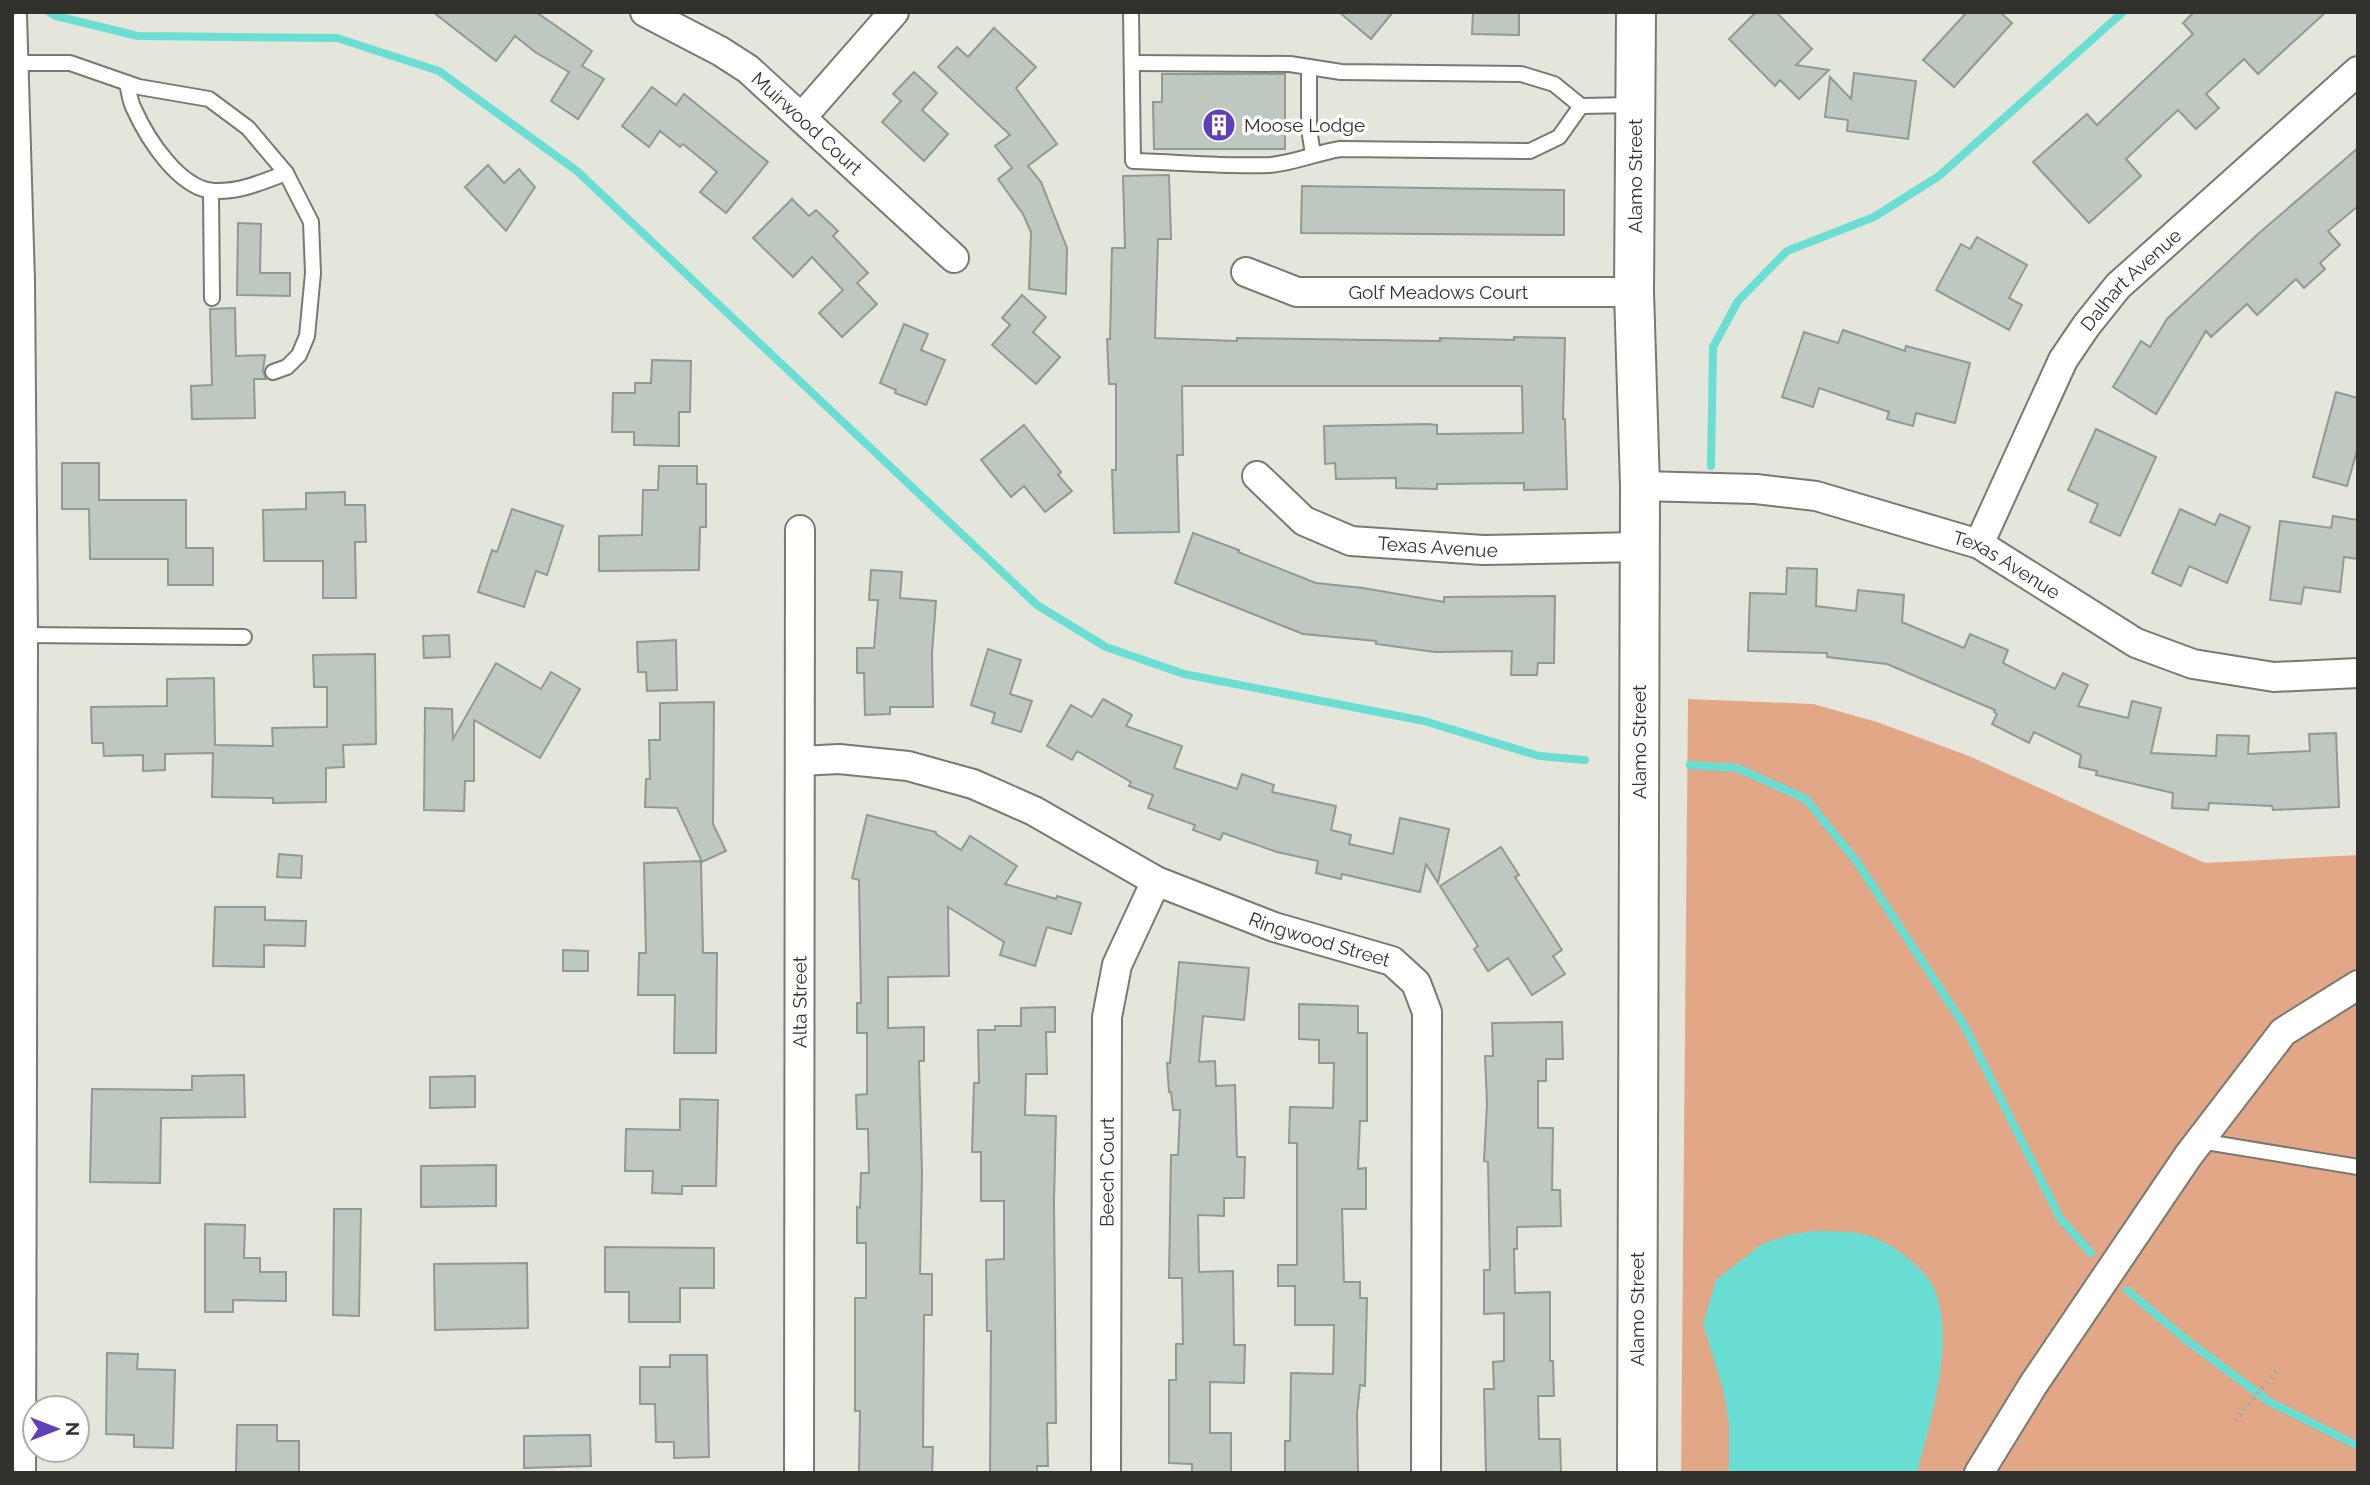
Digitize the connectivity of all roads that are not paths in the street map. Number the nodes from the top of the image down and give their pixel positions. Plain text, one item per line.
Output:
1 (645, 12) edge
2 (894, 12) edge
3 (1131, 12) edge
4 (1636, 12) edge
5 (12, 15) edge
6 (13, 63) edge
7 (1132, 63) junction
8 (1310, 68) junction
9 (2358, 71) edge
10 (127, 83) junction
11 (1636, 105) junction
12 (1581, 106) junction
13 (802, 117) junction
14 (1313, 154) junction
15 (286, 173) junction
16 (211, 191) junction
17 (954, 258) dead end
18 (1246, 272) dead end
19 (1634, 292) junction
20 (212, 298) dead end
21 (273, 372) dead end
22 (17, 408) edge
23 (1257, 476) dead end
24 (1640, 486) junction
25 (800, 530) dead end
26 (1979, 544) junction
27 (1640, 547) junction
28 (23, 635) junction
29 (244, 638) dead end
30 (2358, 673) edge
31 (801, 761) junction
32 (1156, 881) junction
33 (2358, 985) edge
34 (2200, 1141) junction
35 (2358, 1167) edge
36 (21, 1473) edge
37 (799, 1473) edge
38 (1106, 1473) edge
39 (1426, 1473) edge
40 (1637, 1473) edge
41 (1979, 1473) edge

1 - 13 street, Muirwood Court
2 - 13 street
3 - 7 lane
4 - 11 main road, Alamo Street
5 - 6 street
6 - 10 lane
6 - 22 street
7 - 8 lane
7 - 14 lane
8 - 12 lane
8 - 14 lane
9 - 26 street, Dalhart Avenue
10 - 15 lane
10 - 16 lane
11 - 12 lane
11 - 19 main road, Alamo Street
12 - 14 lane
13 - 17 street, Muirwood Court
15 - 16 lane
15 - 21 lane
16 - 20 lane
18 - 19 street, Golf Meadows Court
19 - 24 main road, Alamo Street
22 - 28 street
23 - 27 street, Texas Avenue
24 - 26 street, Texas Avenue
24 - 27 main road, Alamo Street
25 - 31 street, Alta Street
26 - 30 street, Texas Avenue
27 - 40 main road, Alamo Street
28 - 29 lane
28 - 36 street
31 - 32 street, Ringwood Street
31 - 37 street, Alta Street
32 - 38 street, Beech Court
32 - 39 street, Ringwood Street
33 - 34 street
34 - 35 lane
34 - 41 street

